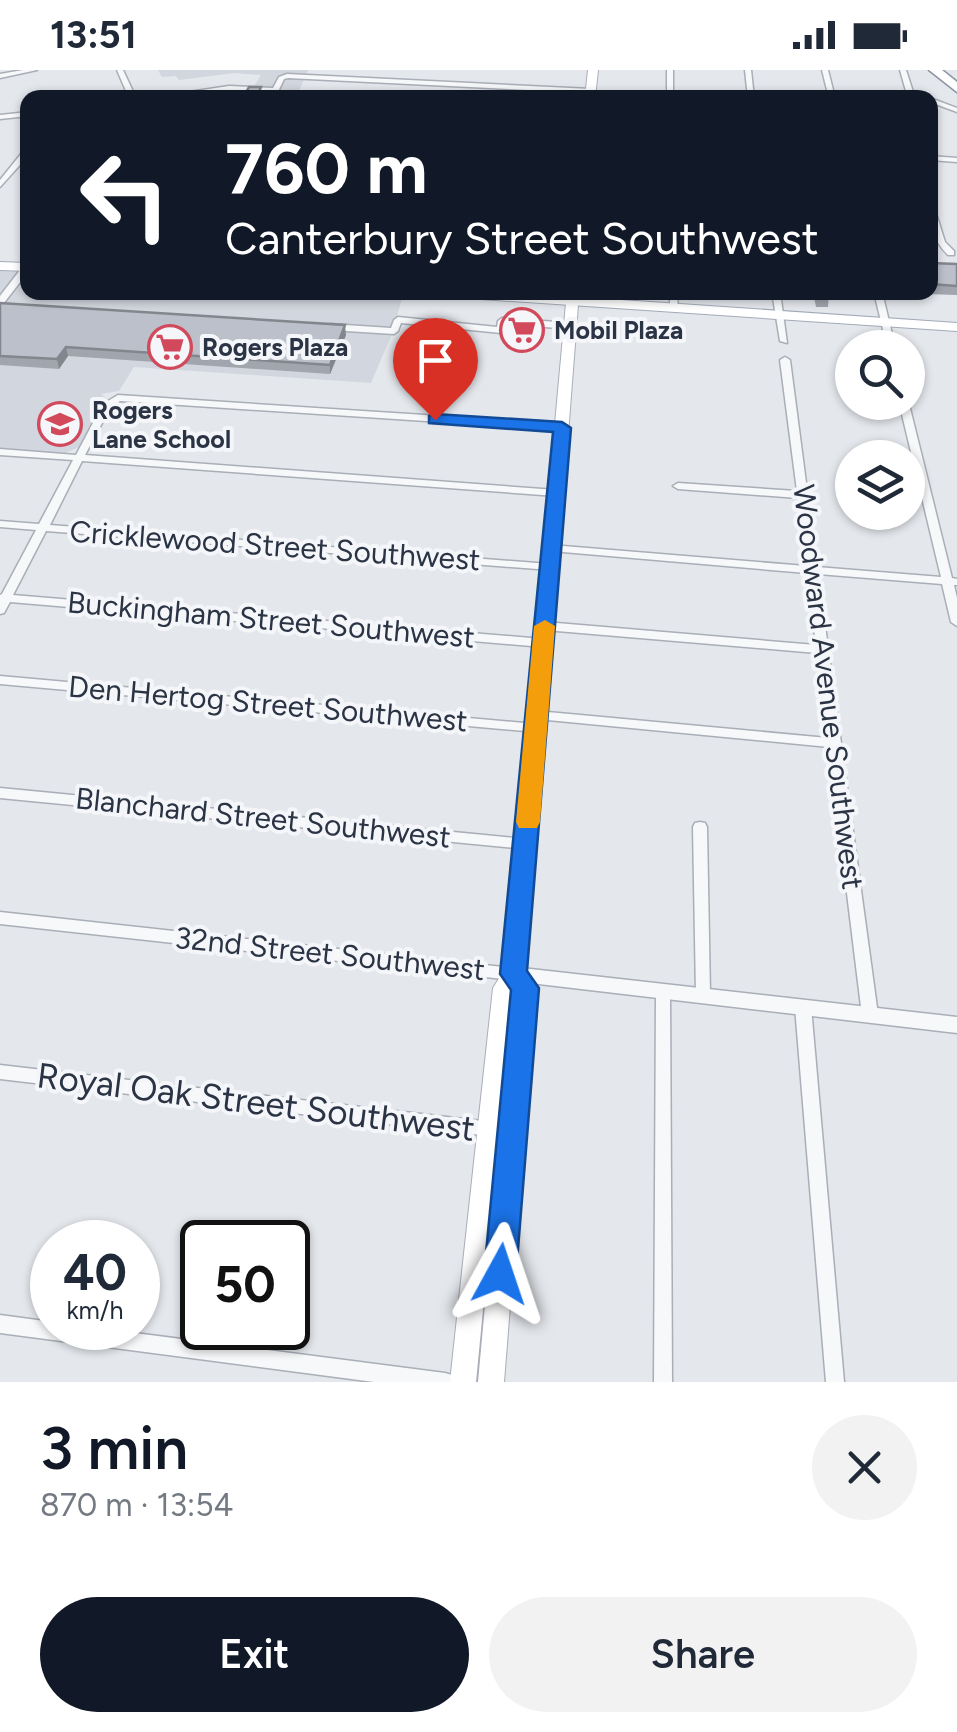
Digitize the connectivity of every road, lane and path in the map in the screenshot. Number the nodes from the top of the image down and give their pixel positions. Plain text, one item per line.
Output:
1 (34, 70) edge
2 (934, 70) edge
3 (946, 70) edge
4 (0, 76) edge
5 (957, 79) edge
6 (957, 88) edge
7 (214, 90) edge
8 (244, 90) edge
9 (276, 90) edge
10 (518, 90) edge
11 (20, 161) edge
12 (0, 185) edge
13 (938, 233) edge
14 (950, 253) dead end
15 (20, 277) edge
16 (573, 300) edge
17 (674, 300) edge
18 (777, 300) edge
19 (880, 300) edge
20 (0, 304) edge
21 (16, 307) edge
22 (778, 314) junction
23 (320, 326) edge
24 (570, 326) junction
25 (957, 327) edge
26 (887, 330) junction
27 (784, 340) dead end
28 (785, 360) dead end
29 (909, 420) edge
30 (562, 428) junction
31 (0, 452) edge
32 (79, 458) junction
33 (678, 486) dead end
34 (556, 493) junction
35 (804, 495) junction
36 (0, 524) edge
37 (42, 528) junction
38 (552, 548) junction
39 (550, 568) junction
40 (814, 570) junction
41 (952, 582) edge
42 (2, 602) edge
43 (957, 622) edge
44 (544, 635) junction
45 (824, 650) junction
46 (0, 680) edge
47 (536, 722) junction
48 (835, 742) junction
49 (0, 793) edge
50 (700, 826) dead end
51 (526, 844) junction
52 (0, 918) edge
53 (513, 974) junction
54 (663, 991) junction
55 (702, 995) junction
56 (802, 1007) junction
57 (870, 1015) junction
58 (957, 1025) edge
59 (0, 1072) edge
60 (488, 1128) junction
61 (513, 1131) junction
62 (0, 1324) edge
63 (445, 1382) edge
64 (463, 1382) edge
65 (491, 1382) edge
66 (663, 1382) edge
67 (834, 1382) edge

1 - 4 street
2 - 6 highway
3 - 5 highway
7 - 8 street
9 - 10 street
11 - 12 street
13 - 14 street
15 - 20 street
16 - 24 main road
17 - 22 main road
18 - 22 street
19 - 26 street
20 - 21 street
22 - 26 main road
22 - 27 street
23 - 24 street
24 - 30 main road
25 - 26 main road
28 - 35 street, Woodward Avenue Southwest
29 - 41 street
30 - 32 street
30 - 34 main road
31 - 32 street
32 - 34 street
32 - 37 street
33 - 35 street
34 - 38 main road
35 - 40 street, Woodward Avenue Southwest
36 - 37 street, Cricklewood Street Southwest
37 - 39 street, Cricklewood Street Southwest
37 - 42 street
38 - 39 main road
38 - 40 street
39 - 44 main road
40 - 41 street
40 - 45 street, Woodward Avenue Southwest
41 - 43 street
42 - 44 street, Buckingham Street Southwest
44 - 45 street, Buckingham Street Southwest
44 - 47 main road
45 - 48 street, Woodward Avenue Southwest
46 - 47 street, Den Hertog Street Southwest
47 - 48 street, Den Hertog Street Southwest
47 - 51 main road
48 - 57 street, Woodward Avenue Southwest
49 - 51 street, Blanchard Street Southwest
50 - 55 street
51 - 53 main road
52 - 53 street, 32nd Street Southwest
53 - 54 street, 32nd Street Southwest
53 - 60 main road
53 - 61 main road
54 - 55 street, 32nd Street Southwest
54 - 66 street
55 - 56 street, 32nd Street Southwest
56 - 57 street, 32nd Street Southwest
56 - 67 street
57 - 58 street, 32nd Street Southwest
59 - 60 street, Royal Oak Street Southwest
60 - 61 street, Royal Oak Street Southwest
60 - 64 main road
61 - 65 main road
62 - 63 street

